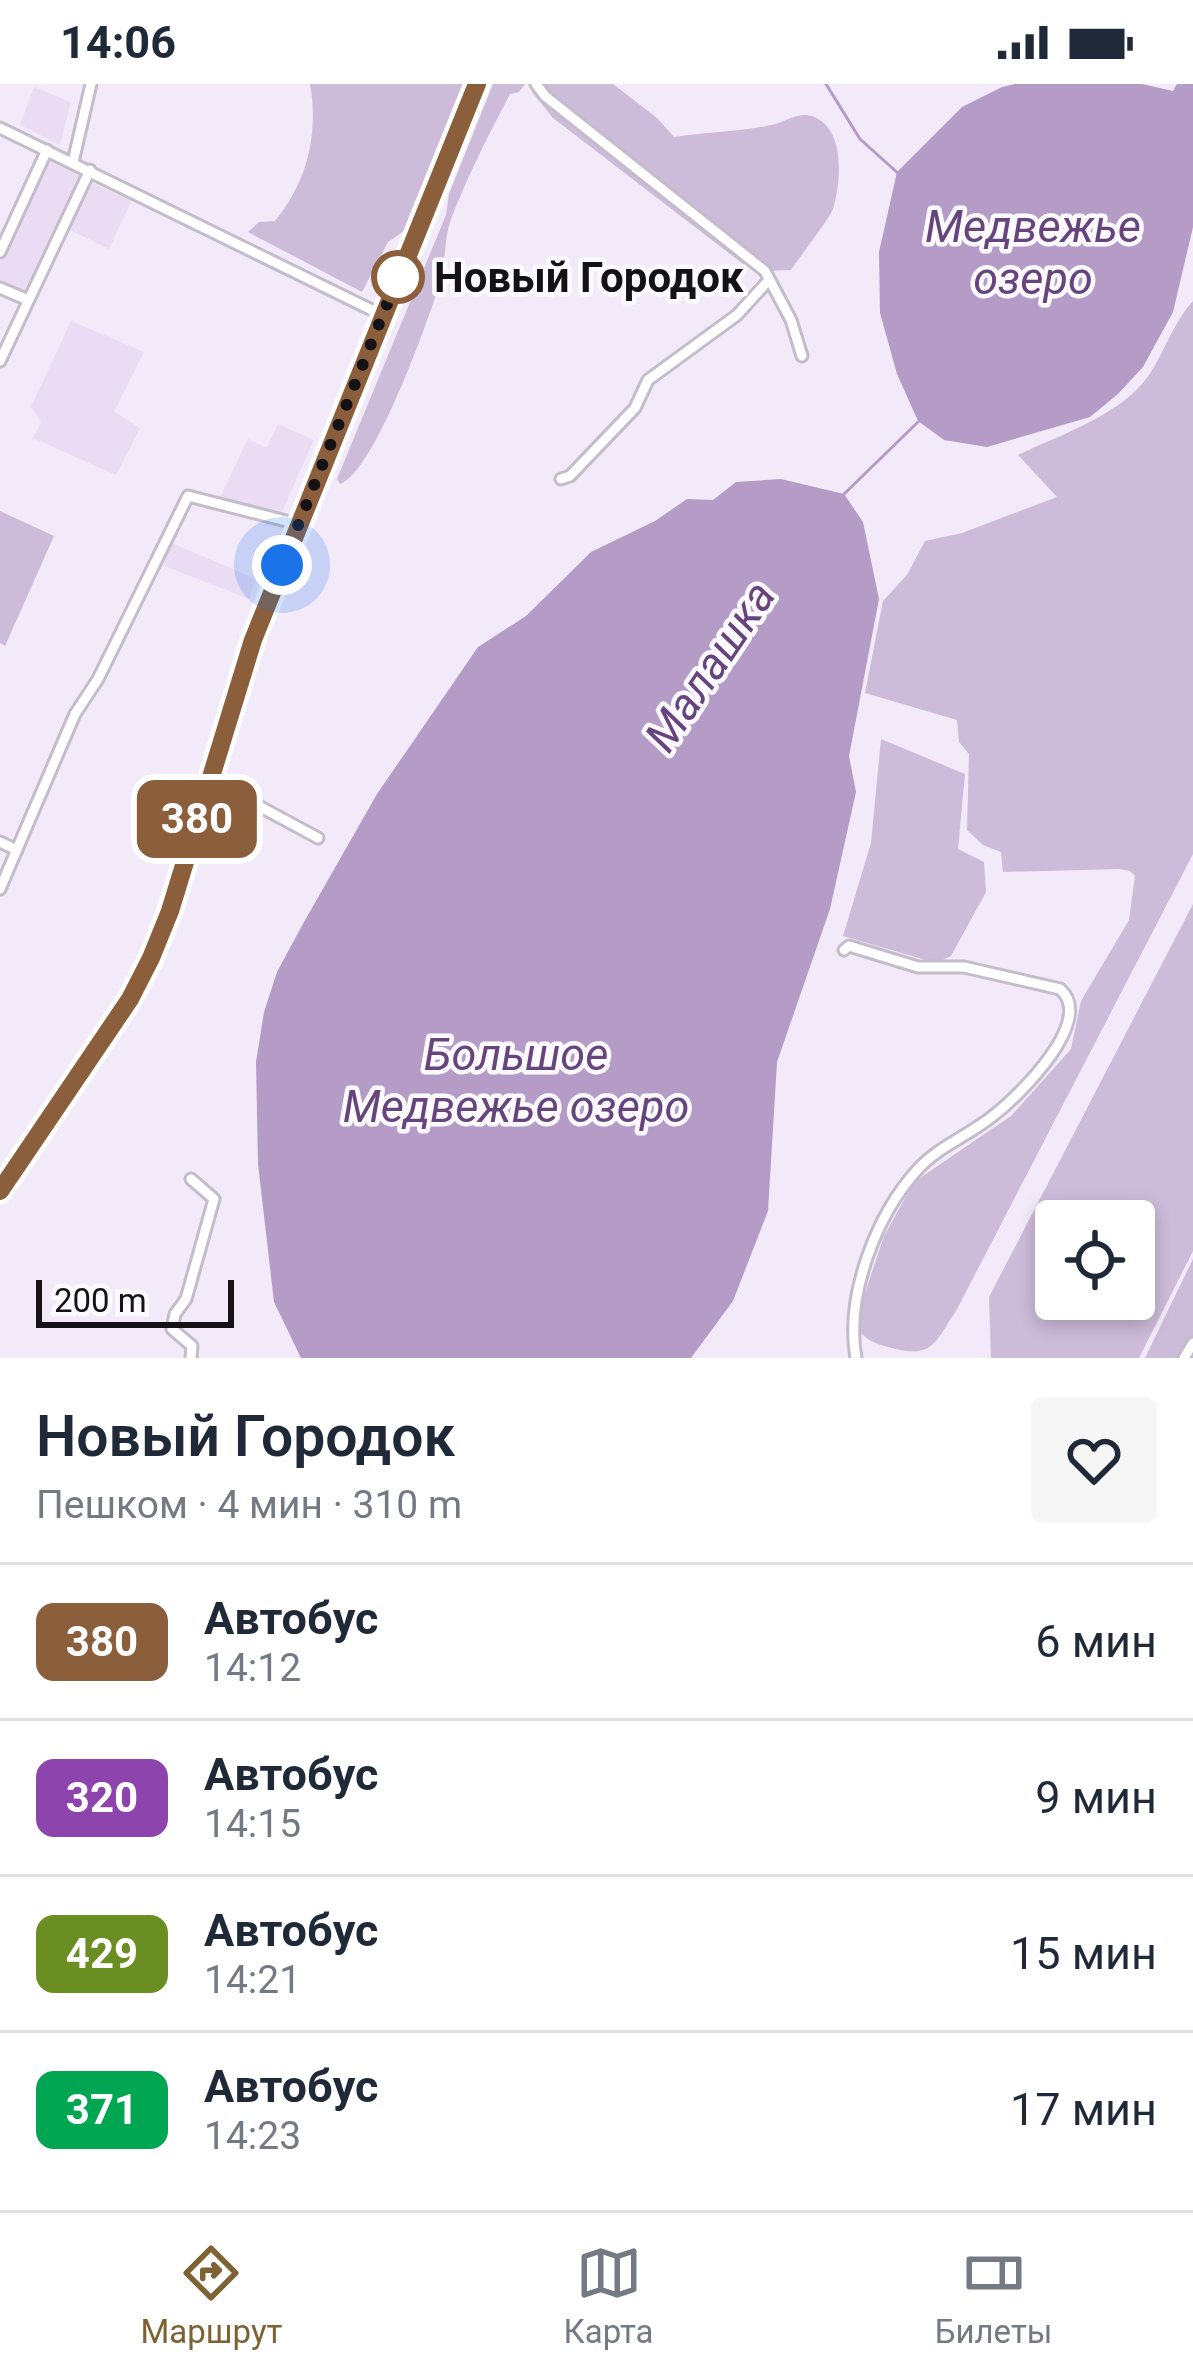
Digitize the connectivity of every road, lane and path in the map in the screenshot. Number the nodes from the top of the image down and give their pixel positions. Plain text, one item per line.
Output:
1 (92, 84) edge
2 (477, 84) edge
3 (536, 84) edge
4 (0, 128) edge
5 (47, 150) junction
6 (73, 162) junction
7 (90, 170) junction
8 (0, 252) edge
9 (769, 280) junction
10 (0, 288) edge
11 (28, 300) junction
12 (382, 315) junction
13 (802, 356) dead end
14 (0, 361) edge
15 (561, 479) dead end
16 (298, 524) junction
17 (207, 784) junction
18 (318, 838) dead end
19 (0, 842) edge
20 (17, 850) junction
21 (0, 889) edge
22 (844, 950) dead end
23 (191, 1179) dead end
24 (0, 1191) edge
25 (1193, 1343) edge
26 (191, 1358) edge
27 (856, 1358) edge
28 (1184, 1358) edge

1 - 6 street
2 - 12 main road
3 - 9 street
4 - 5 street
5 - 6 street
5 - 8 street
6 - 7 street
7 - 11 street
7 - 12 street
9 - 13 street
9 - 15 street
10 - 11 street
11 - 14 street
12 - 16 main road
16 - 17 main road
16 - 20 street
17 - 18 street
17 - 24 main road
19 - 20 street
20 - 21 street
22 - 27 street
23 - 26 street
25 - 28 street

